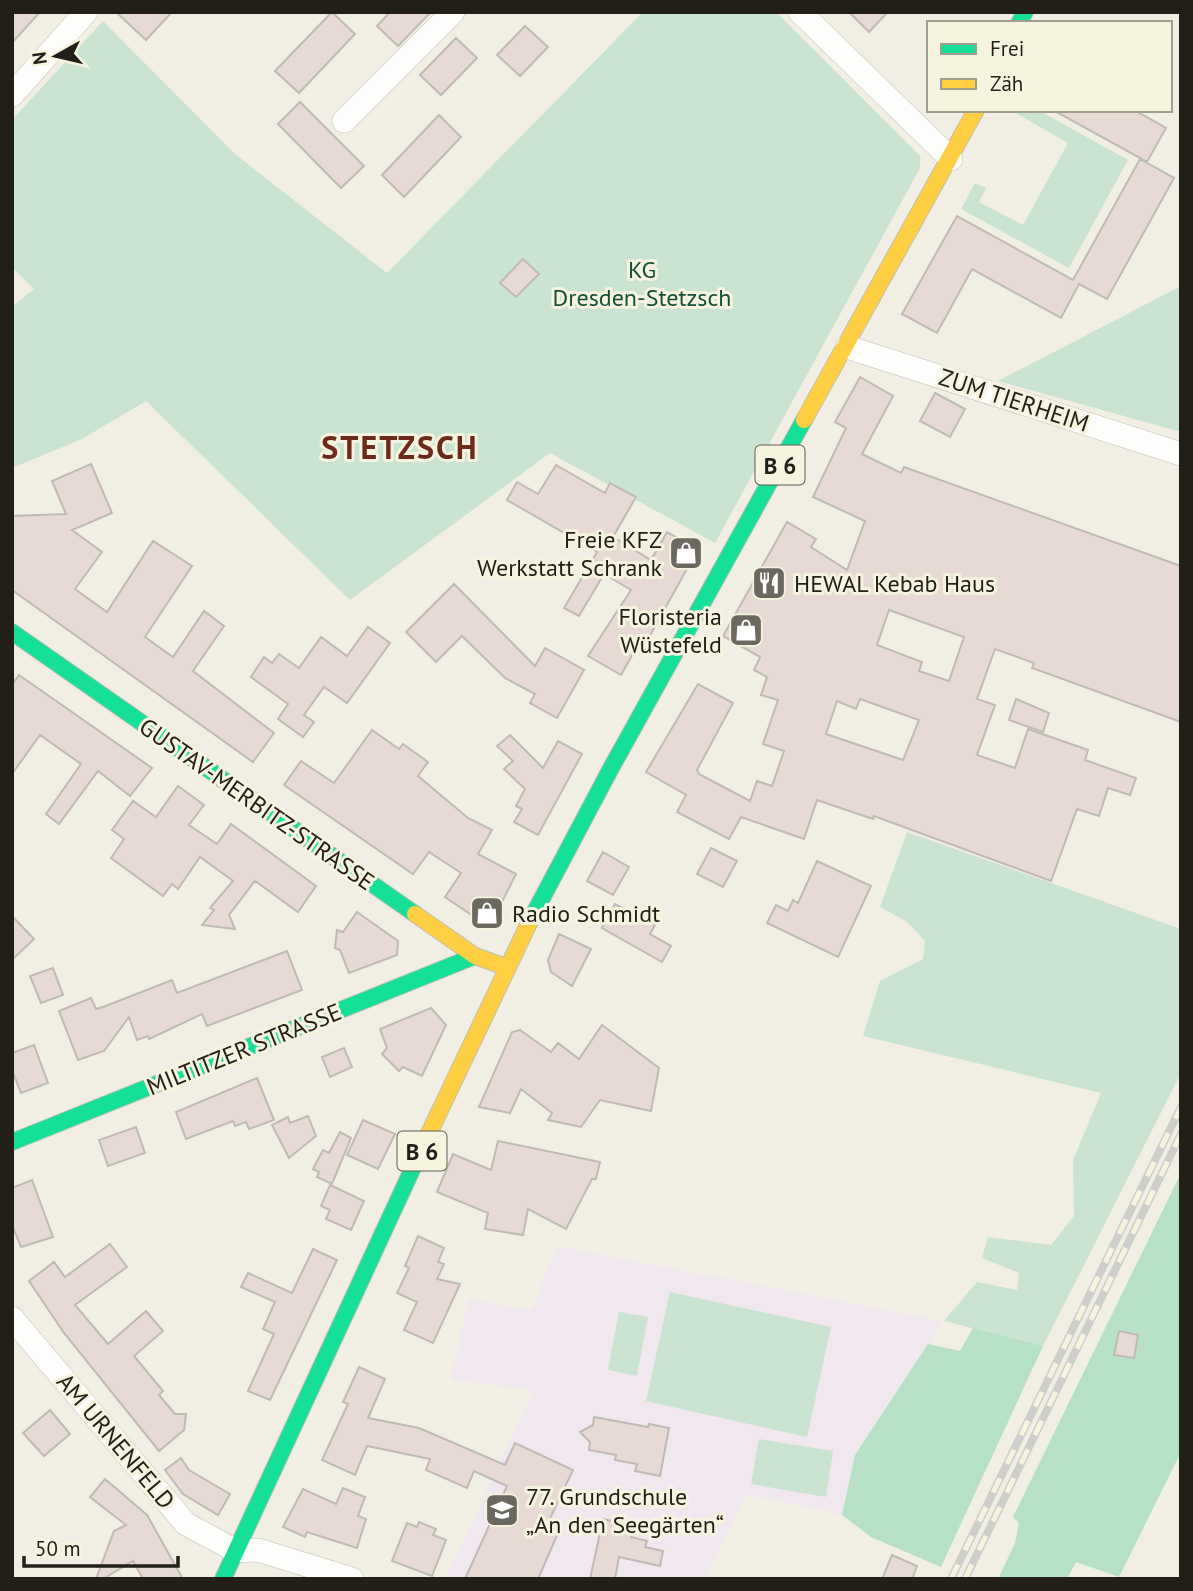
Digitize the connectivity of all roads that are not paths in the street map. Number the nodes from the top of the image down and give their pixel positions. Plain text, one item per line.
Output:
1 (86, 12) edge
2 (453, 12) edge
3 (800, 12) edge
4 (12, 95) edge
5 (975, 112) edge
6 (344, 121) dead end
7 (951, 159) junction
8 (847, 347) junction
9 (1181, 454) edge
10 (12, 632) edge
11 (475, 956) junction
12 (506, 967) junction
13 (12, 1142) edge
14 (12, 1318) edge
15 (236, 1551) junction
16 (223, 1579) edge
17 (352, 1579) edge

1 - 4 street
2 - 6 street
3 - 7 street
5 - 7 main road, B 6
7 - 8 main road, B 6
8 - 9 street, ZUM TIERHEIM
8 - 12 main road, B 6
10 - 11 main road, GUSTAV-MERBITZ-STRASSE
11 - 12 main road, GUSTAV-MERBITZ-STRASSE
11 - 13 main road, MILTITZER STRASSE
12 - 15 main road, B 6
14 - 15 street, AM URNENFELD
15 - 16 main road, B 6
15 - 17 street, AM URNENFELD

